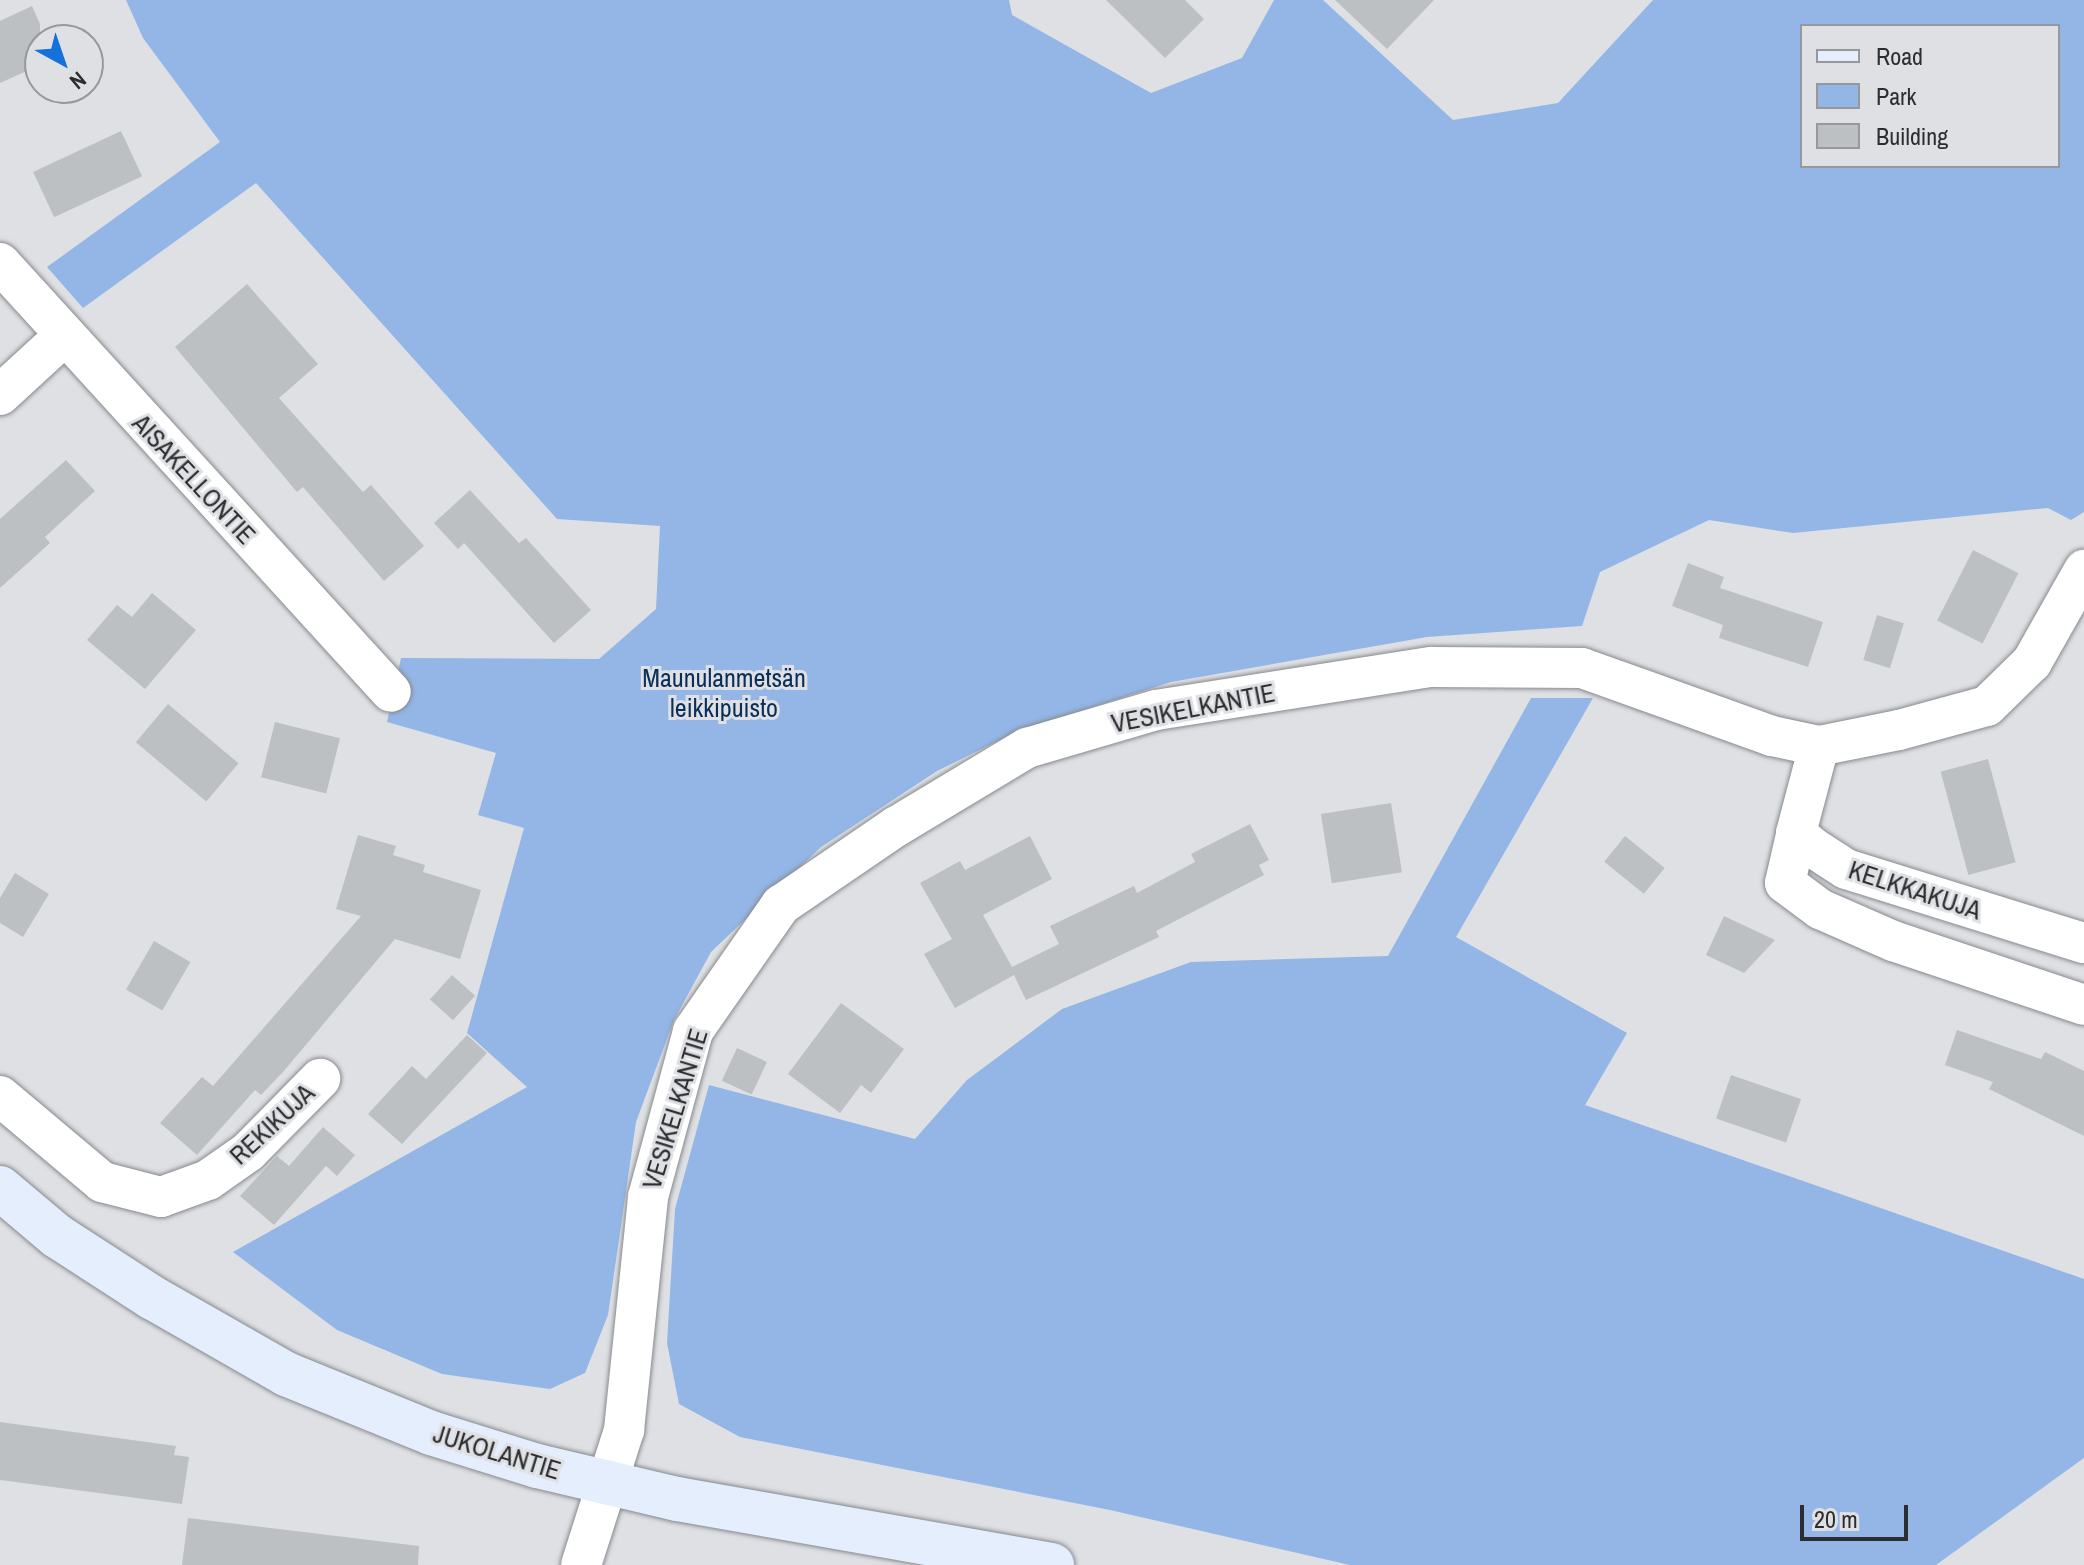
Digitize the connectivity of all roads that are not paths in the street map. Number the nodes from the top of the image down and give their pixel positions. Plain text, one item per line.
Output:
1 (0, 263) edge
2 (63, 337) junction
3 (0, 395) edge
4 (2084, 570) edge
5 (391, 692) dead end
6 (1819, 746) junction
7 (1796, 835) junction
8 (2084, 943) edge
9 (2084, 1005) edge
10 (320, 1079) dead end
11 (6, 1112) edge
12 (0, 1188) edge
13 (610, 1485) junction
14 (581, 1565) edge
15 (1052, 1565) edge

1 - 2 street, AISAKELLONTIE
2 - 3 street
2 - 5 street, AISAKELLONTIE
4 - 6 street, VESIKELKANTIE
6 - 7 street
6 - 13 street, VESIKELKANTIE
7 - 8 street, KELKKAKUJA
7 - 9 street
10 - 11 street, REKIKUJA
12 - 13 street, JUKOLANTIE
13 - 14 street, VESIKELKANTIE
13 - 15 street, JUKOLANTIE

